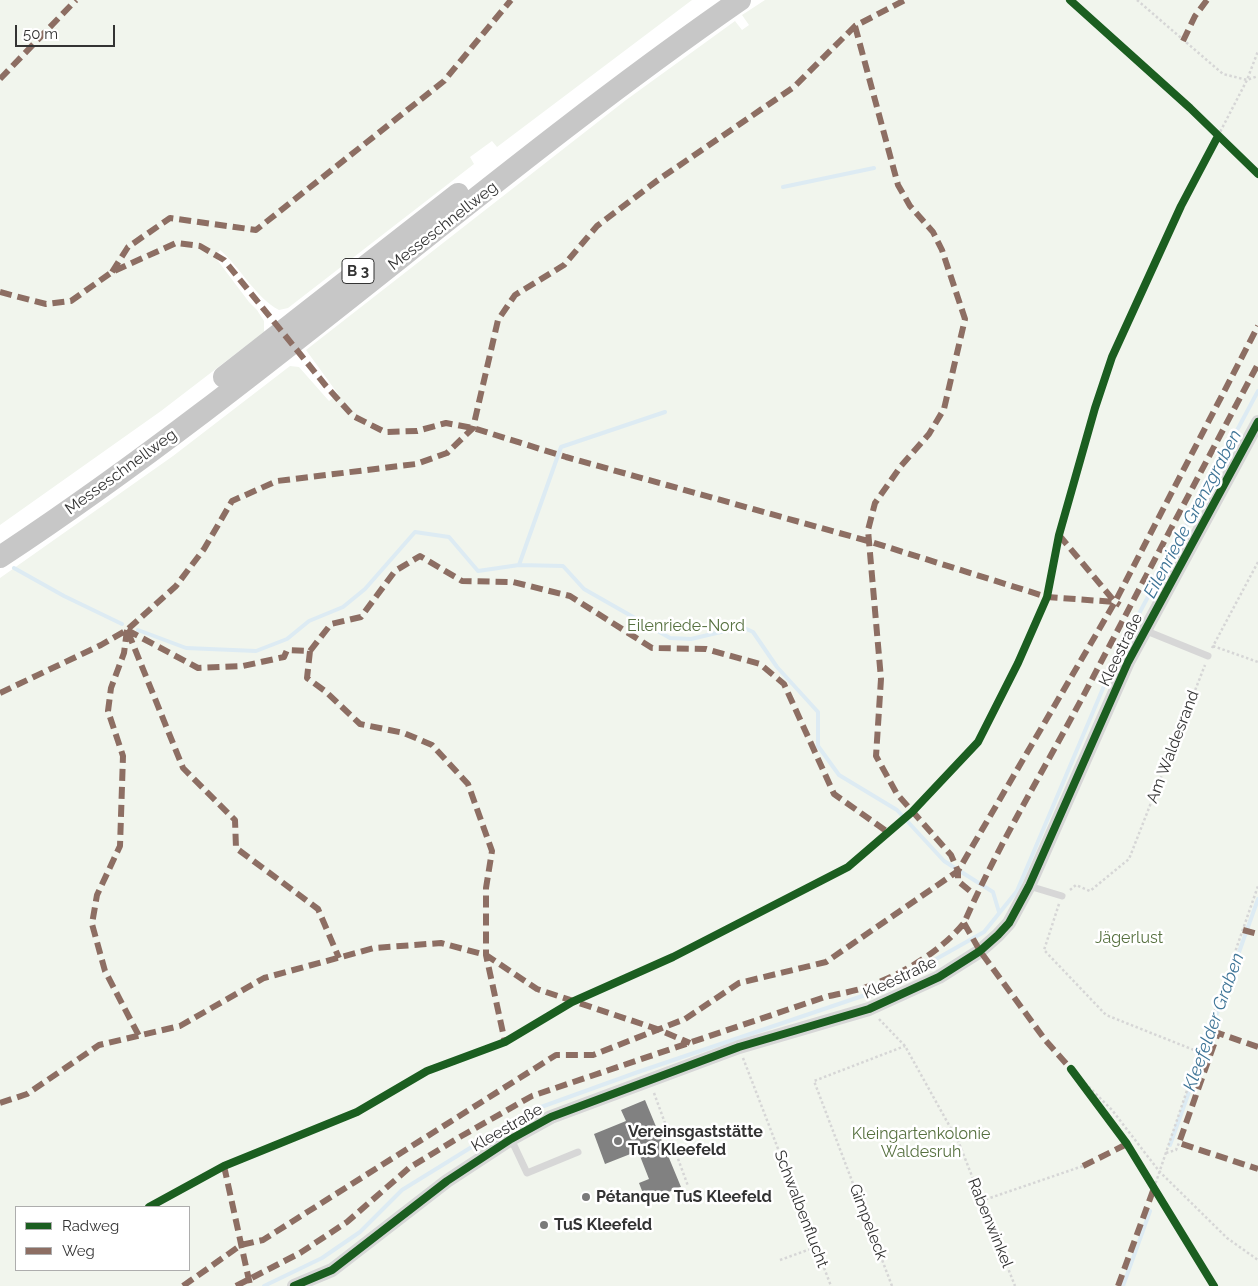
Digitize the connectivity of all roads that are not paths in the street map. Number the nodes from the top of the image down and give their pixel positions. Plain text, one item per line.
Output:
1 (714, 0) edge
2 (740, 0) edge
3 (1258, 422) edge
4 (0, 539) edge
5 (0, 557) edge
6 (1144, 630) junction
7 (1208, 656) road end
8 (1029, 886) junction
9 (1062, 896) road end
10 (511, 1139) junction
11 (578, 1152) dead end
12 (294, 1286) edge

1 - 4 highway, Messeschnellweg / B 3
2 - 5 highway, Messeschnellweg / B 3
3 - 6 street, Kleestraße
6 - 7 lane
6 - 8 street, Kleestraße
8 - 9 lane
8 - 10 street, Kleestraße
10 - 11 lane
10 - 12 street, Kleestraße

